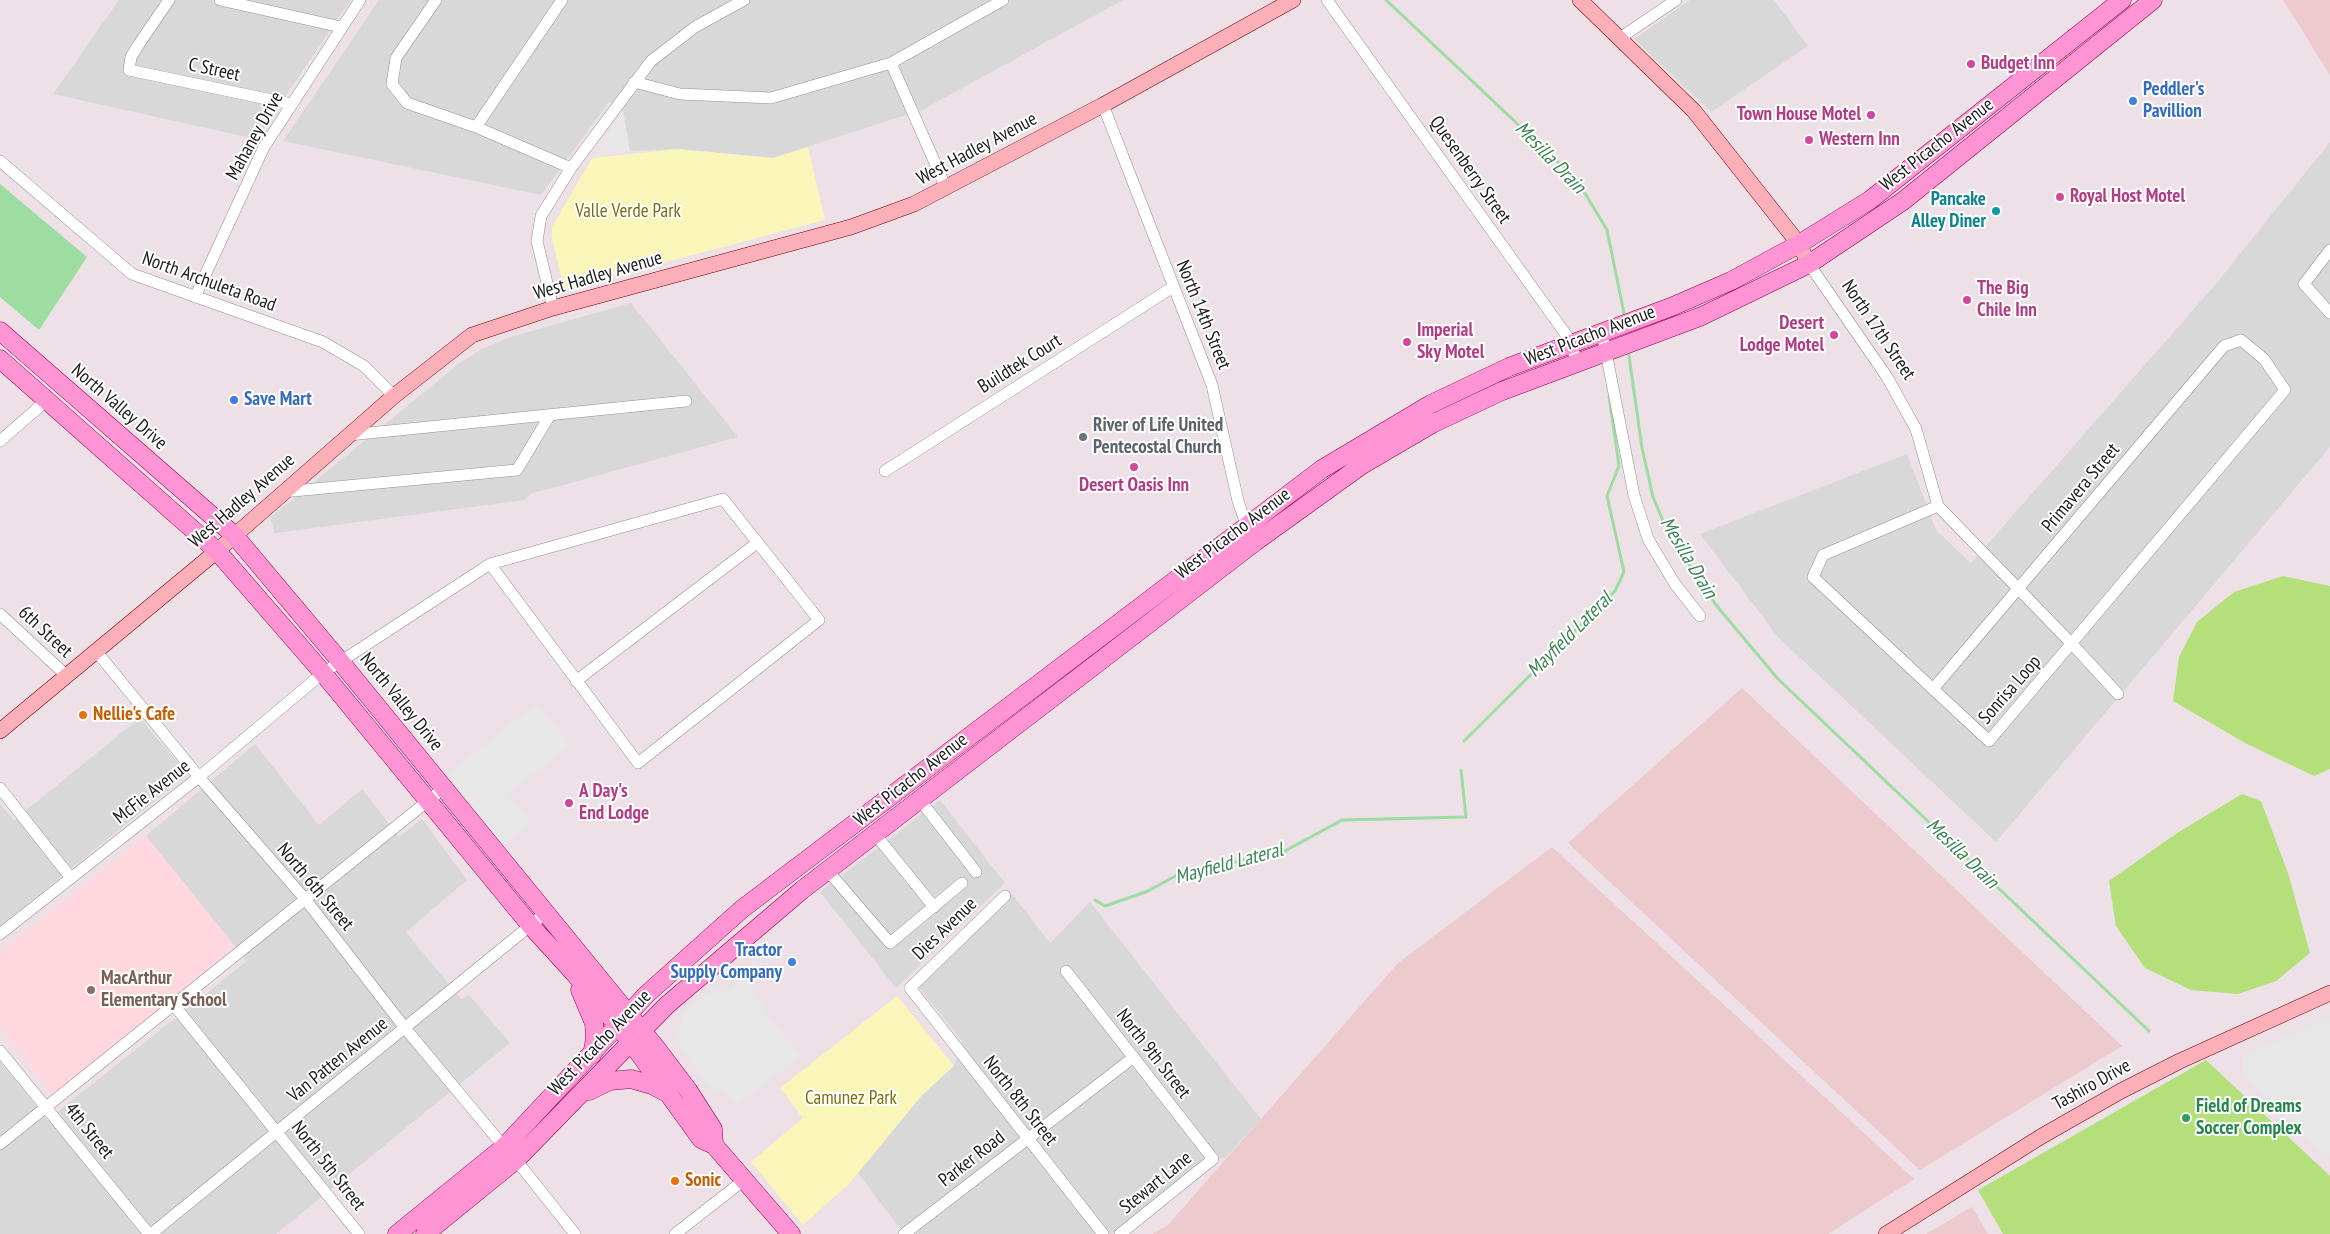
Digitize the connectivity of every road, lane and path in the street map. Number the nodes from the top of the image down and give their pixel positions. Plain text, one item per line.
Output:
1 (169, 0) edge
2 (220, 0) edge
3 (360, 0) edge
4 (436, 0) edge
5 (562, 0) edge
6 (744, 0) edge
7 (1003, 0) edge
8 (1293, 0) edge
9 (1327, 0) edge
10 (1580, 0) edge
11 (1676, 0) edge
12 (2122, 0) edge
13 (2146, 2) edge
14 (341, 27) junction
15 (1620, 38) junction
16 (891, 63) junction
17 (634, 82) junction
18 (291, 104) junction
19 (1103, 105) junction
20 (476, 128) junction
21 (0, 161) edge
22 (571, 168) junction
23 (946, 188) junction
24 (1799, 244) junction
25 (2330, 250) edge
26 (1809, 264) junction
27 (1173, 287) junction
28 (195, 297) junction
29 (553, 308) junction
30 (2330, 313) edge
31 (0, 331) edge
32 (1602, 332) junction
33 (1572, 343) junction
34 (1607, 352) junction
35 (0, 359) edge
36 (2264, 360) joint
37 (1576, 364) junction
38 (394, 396) junction
39 (47, 400) junction
40 (686, 401) dead end
41 (550, 415) junction
42 (349, 435) junction
43 (0, 441) edge
44 (885, 471) dead end
45 (282, 492) junction
46 (1938, 506) junction
47 (1245, 526) junction
48 (234, 535) junction
49 (757, 542) junction
50 (1256, 542) junction
51 (217, 551) junction
52 (490, 564) junction
53 (2017, 589) junction
54 (0, 614) edge
55 (1700, 616) dead end
56 (2072, 644) junction
57 (96, 651) junction
58 (340, 661) junction
59 (323, 673) junction
60 (67, 676) junction
61 (576, 681) junction
62 (1933, 689) junction
63 (2118, 694) dead end
64 (0, 732) edge
65 (199, 777) junction
66 (0, 788) edge
67 (444, 788) junction
68 (920, 800) junction
69 (428, 801) junction
70 (875, 834) junction
71 (828, 870) junction
72 (976, 872) dead end
73 (71, 878) junction
74 (962, 883) dead end
75 (1005, 896) dead end
76 (305, 899) junction
77 (934, 906) junction
78 (547, 912) junction
79 (531, 926) junction
80 (0, 934) edge
81 (1066, 971) dead end
82 (574, 973) junction
83 (607, 988) junction
84 (910, 988) joint
85 (2330, 993) edge
86 (647, 994) junction
87 (173, 1004) junction
88 (667, 1004) junction
89 (622, 1020) junction
90 (405, 1028) junction
91 (635, 1035) junction
92 (0, 1051) edge
93 (592, 1055) junction
94 (1134, 1057) junction
95 (669, 1064) junction
96 (581, 1094) junction
97 (668, 1094) junction
98 (46, 1106) junction
99 (278, 1131) junction
100 (1027, 1139) junction
101 (0, 1144) edge
102 (714, 1145) junction
103 (510, 1154) junction
104 (1213, 1159) joint
105 (744, 1180) junction
106 (150, 1234) edge
107 (359, 1234) edge
108 (397, 1234) edge
109 (425, 1234) edge
110 (575, 1234) edge
111 (675, 1234) edge
112 (791, 1234) edge
113 (904, 1234) edge
114 (1103, 1234) edge
115 (1120, 1234) edge
116 (1886, 1234) edge

1 - 18 street, C Street
2 - 14 street
3 - 14 street, Mahaney Drive
4 - 20 street
5 - 20 street
6 - 17 street
7 - 16 street
8 - 19 street, West Hadley Avenue
9 - 33 street, Quesenberry Street
10 - 15 street, North 17th Street
11 - 15 street
12 - 24 main road, West Picacho Avenue
13 - 26 main road, West Picacho Avenue
14 - 18 street, Mahaney Drive
15 - 24 street, North 17th Street
16 - 17 street
16 - 23 street
17 - 22 street
18 - 28 street, Mahaney Drive
19 - 23 street, West Hadley Avenue
19 - 27 street, North 14th Street
20 - 22 street
21 - 28 street, North Archuleta Road
22 - 29 street
23 - 29 street, West Hadley Avenue
24 - 26 street, North 17th Street
24 - 32 main road, West Picacho Avenue
25 - 30 street
26 - 34 main road, West Picacho Avenue
26 - 46 street, North 17th Street
27 - 44 street, Buildtek Court
27 - 47 street, North 14th Street
28 - 38 street, North Archuleta Road
29 - 38 street, West Hadley Avenue
31 - 48 main road, North Valley Drive
32 - 33 main road, West Picacho Avenue
32 - 34 street
33 - 37 street, Quesenberry Street
33 - 47 main road, West Picacho Avenue
34 - 37 main road, West Picacho Avenue
34 - 55 street
35 - 39 main road, North Valley Drive
36 - 53 street, Primavera Street
36 - 56 street, Sonrisa Loop
37 - 50 main road, West Picacho Avenue
38 - 42 street, West Hadley Avenue
39 - 43 street
39 - 51 main road, North Valley Drive
40 - 41 street
41 - 42 street
41 - 45 street
42 - 45 street, West Hadley Avenue
45 - 48 street, West Hadley Avenue
46 - 53 street, North 17th Street
46 - 62 street, Sonrisa Loop
47 - 50 street, North 14th Street
47 - 86 main road, West Picacho Avenue
48 - 51 street, West Hadley Avenue
48 - 58 main road, North Valley Drive
49 - 52 street, McFie Avenue
49 - 61 street
49 - 61 street
50 - 68 main road, West Picacho Avenue
51 - 57 street, West Hadley Avenue
51 - 59 main road, North Valley Drive
52 - 58 street, McFie Avenue
52 - 61 street
53 - 56 street, North 17th Street
53 - 62 street, Primavera Street
54 - 60 street, 6th Street
56 - 62 street, Sonrisa Loop
56 - 63 street, North 17th Street
57 - 60 street, West Hadley Avenue
57 - 65 street, North 6th Street
58 - 59 street, McFie Avenue
58 - 67 main road, North Valley Drive
59 - 65 street, McFie Avenue
59 - 69 main road, North Valley Drive
60 - 64 street, West Hadley Avenue
65 - 73 street, McFie Avenue
65 - 76 street, North 6th Street
66 - 73 street
67 - 69 street
67 - 78 main road, North Valley Drive
68 - 70 main road, West Picacho Avenue
68 - 72 street
69 - 76 street
69 - 79 main road, North Valley Drive
70 - 71 main road, West Picacho Avenue
70 - 77 street
71 - 77 street
71 - 88 main road, West Picacho Avenue
73 - 80 street, McFie Avenue
74 - 77 street
75 - 84 street, Dies Avenue
76 - 87 street
76 - 90 street, North 6th Street
78 - 79 street, Van Patten Avenue
78 - 83 main road, North Valley Drive
79 - 82 main road, North Valley Drive
79 - 90 street, Van Patten Avenue
81 - 94 street, North 9th Street
82 - 89 main road, North Valley Drive
82 - 93 main road
83 - 86 main road
83 - 89 main road, North Valley Drive
84 - 100 street, North 8th Street
85 - 116 street, Tashiro Drive
86 - 89 main road, West Picacho Avenue
87 - 98 street
87 - 99 street, North 5th Street
88 - 91 main road, West Picacho Avenue
88 - 95 main road
89 - 91 main road, North Valley Drive
89 - 93 main road, West Picacho Avenue
90 - 99 street, Van Patten Avenue
90 - 103 street, North 6th Street
91 - 95 main road, North Valley Drive
91 - 96 main road, West Picacho Avenue
91 - 97 main road, North Valley Drive
92 - 98 street, 4th Street
93 - 103 main road, West Picacho Avenue
94 - 100 street, Parker Road
94 - 104 street, North 9th Street
95 - 102 main road, North Valley Drive
96 - 97 main road
96 - 103 main road, West Picacho Avenue
97 - 102 main road, North Valley Drive
98 - 101 street
98 - 106 street, 4th Street
99 - 106 street, Van Patten Avenue
99 - 107 street, North 5th Street
100 - 113 street, Parker Road
100 - 114 street, North 8th Street
102 - 105 main road, North Valley Drive
103 - 108 main road, West Picacho Avenue
103 - 109 main road, West Picacho Avenue
103 - 110 street, North 6th Street
104 - 115 street, Stewart Lane
105 - 111 street
105 - 112 main road, North Valley Drive

